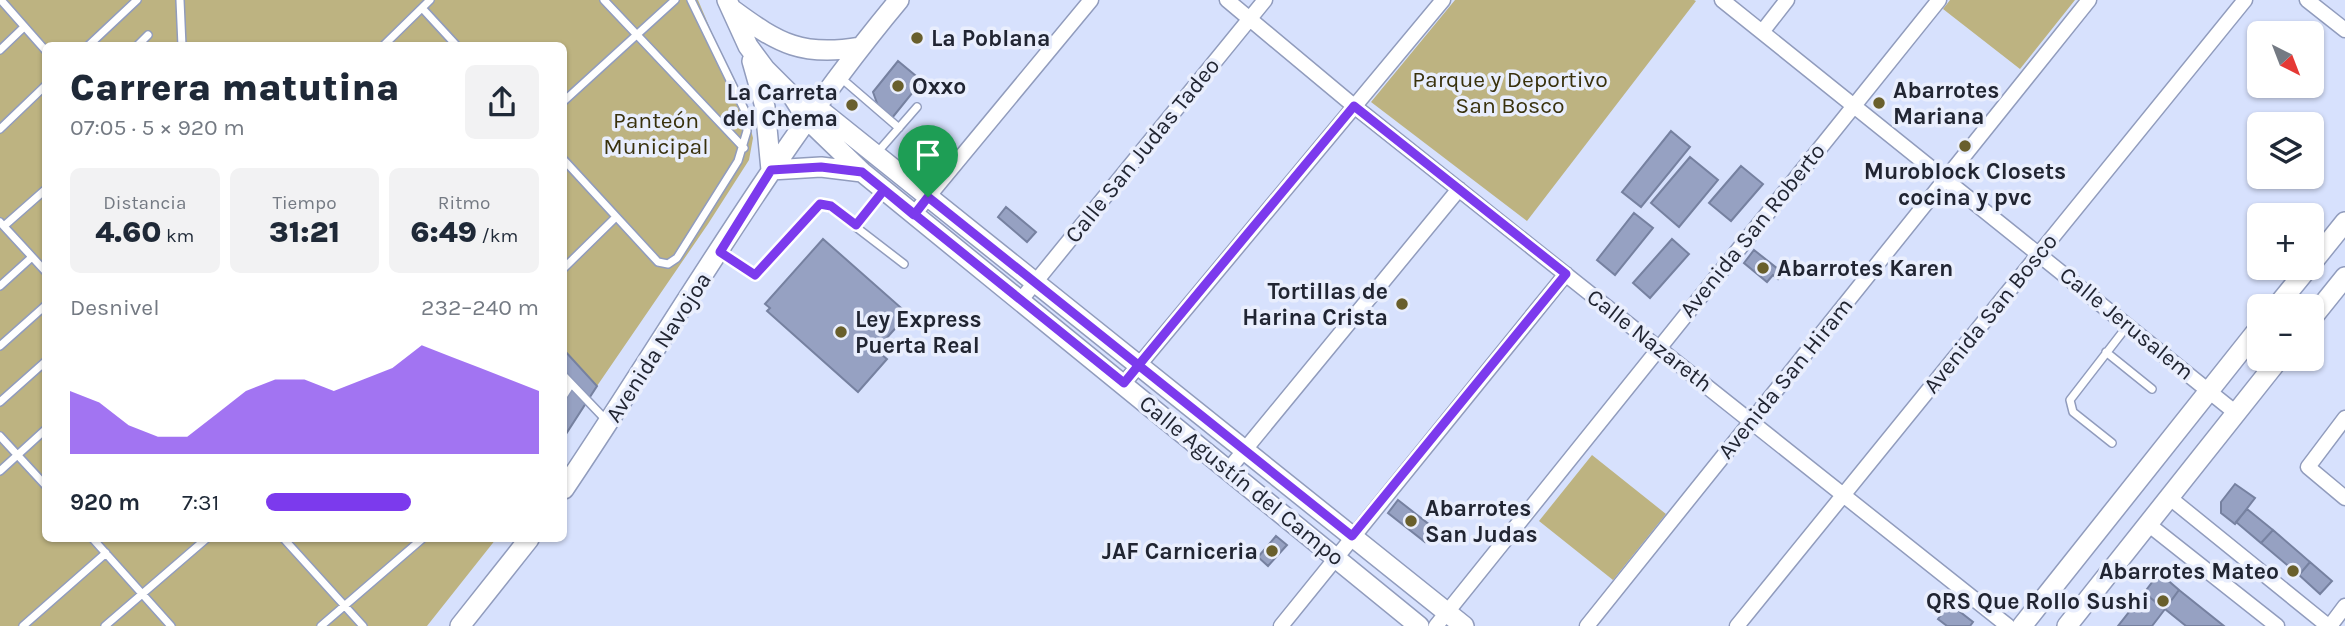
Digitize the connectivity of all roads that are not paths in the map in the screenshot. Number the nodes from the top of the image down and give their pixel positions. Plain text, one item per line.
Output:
1 (1, 0) edge
2 (137, 0) edge
3 (180, 0) edge
4 (430, 0) edge
5 (604, 0) edge
6 (675, 0) edge
7 (691, 0) edge
8 (900, 0) edge
9 (1091, 0) edge
10 (1227, 0) edge
11 (1265, 0) edge
12 (1443, 0) edge
13 (1721, 0) edge
14 (1787, 0) edge
15 (1939, 0) edge
16 (2089, 0) edge
17 (2245, 0) edge
18 (2307, 0) edge
19 (728, 3) edge
20 (422, 8) junction
21 (1250, 19) junction
22 (2342, 23) edge
23 (24, 27) junction
24 (1762, 32) junction
25 (148, 35) dead end
26 (636, 36) junction
27 (92, 42) edge
28 (141, 42) edge
29 (182, 42) edge
30 (387, 42) edge
31 (451, 42) edge
32 (748, 46) junction
33 (42, 47) edge
34 (860, 47) junction
35 (0, 50) edge
36 (838, 75) junction
37 (42, 89) edge
38 (567, 98) edge
39 (1853, 105) junction
40 (1354, 106) junction
41 (916, 107) dead end
42 (811, 112) junction
43 (899, 128) junction
44 (0, 129) edge
45 (744, 148) junction
46 (876, 155) junction
47 (567, 163) edge
48 (771, 170) junction
49 (862, 172) junction
50 (1944, 179) junction
51 (1459, 189) junction
52 (884, 190) junction
53 (42, 192) edge
54 (928, 197) junction
55 (914, 215) junction
56 (616, 217) junction
57 (2345, 222) edge
58 (2, 224) edge
59 (856, 225) junction
60 (2324, 248) edge
61 (720, 252) junction
62 (2039, 253) junction
63 (32, 257) junction
64 (904, 264) dead end
65 (567, 265) edge
66 (42, 268) edge
67 (1566, 274) junction
68 (2345, 277) edge
69 (2298, 280) edge
70 (1035, 282) junction
71 (0, 286) edge
72 (2287, 294) edge
73 (1020, 301) junction
74 (2324, 303) edge
75 (42, 308) edge
76 (2128, 324) junction
77 (2247, 343) edge
78 (0, 345) edge
79 (1659, 346) junction
80 (2106, 352) junction
81 (42, 364) edge
82 (1138, 366) junction
83 (2269, 371) edge
84 (567, 379) edge
85 (1124, 383) junction
86 (571, 384) junction
87 (2152, 388) dead end
88 (567, 390) edge
89 (2209, 390) junction
90 (0, 401) edge
91 (2236, 413) junction
92 (2345, 418) edge
93 (1751, 421) junction
94 (609, 423) junction
95 (42, 433) edge
96 (0, 436) edge
97 (2112, 443) dead end
98 (1242, 450) junction
99 (18, 455) junction
100 (1229, 468) junction
101 (0, 471) edge
102 (42, 482) edge
103 (567, 485) edge
104 (1842, 495) junction
105 (2170, 498) junction
106 (2345, 498) edge
107 (2148, 524) junction
108 (1352, 536) junction
109 (96, 542) edge
110 (202, 542) edge
111 (287, 542) edge
112 (419, 542) edge
113 (527, 542) edge
114 (106, 553) junction
115 (1335, 557) junction
116 (142, 593) junction
117 (345, 606) junction
118 (2345, 606) edge
119 (1442, 619) edge
120 (23, 626) edge
121 (105, 626) edge
122 (171, 626) edge
123 (321, 626) edge
124 (363, 626) edge
125 (460, 626) edge
126 (1281, 626) edge
127 (1419, 626) edge
128 (1464, 626) edge
129 (1587, 626) edge
130 (1737, 626) edge
131 (2008, 626) edge
132 (2022, 626) edge
133 (2067, 626) edge
134 (2277, 626) edge
135 (2329, 626) edge

1 - 23 lane
2 - 27 lane
3 - 29 lane
4 - 20 lane
5 - 26 lane
6 - 26 lane
7 - 45 lane
8 - 34 street, Avenida Navojoa
9 - 54 street
10 - 21 street, Calle Nazareth
11 - 21 street, Calle San Judas Tadeo
12 - 40 street
13 - 24 street, Calle Jerusalem
14 - 24 street
15 - 39 street, Avenida San Roberto
16 - 50 street, Avenida San Hiram
17 - 62 street, Avenida San Bosco
18 - 22 street
19 - 32 street
19 - 34 street
20 - 30 lane
20 - 31 lane
21 - 40 street, Calle Nazareth
21 - 70 street, Calle San Judas Tadeo
23 - 33 lane
23 - 35 lane
24 - 39 street, Calle Jerusalem
25 - 28 lane
26 - 38 lane
26 - 45 lane
32 - 42 street
32 - 48 street
34 - 36 street, Avenida Navojoa
36 - 42 street, Avenida Navojoa
36 - 43 lane
37 - 44 lane
39 - 50 street, Calle Jerusalem
39 - 79 street, Avenida San Roberto
40 - 51 street, Calle Nazareth
40 - 82 street
41 - 43 lane
42 - 46 street, Calle Agustín del Campo
42 - 48 street, Avenida Navojoa
42 - 49 street, Calle Agustín del Campo
43 - 46 lane
45 - 56 lane
46 - 54 street, Calle Agustín del Campo
47 - 56 lane
48 - 49 street
48 - 61 street, Avenida Navojoa
49 - 52 street, Calle Agustín del Campo
50 - 62 street, Calle Jerusalem
50 - 93 street, Avenida San Hiram
51 - 67 street, Calle Nazareth
51 - 98 street
52 - 55 street, Calle Agustín del Campo
52 - 59 lane
53 - 58 lane
54 - 55 street
54 - 70 street, Calle Agustín del Campo
55 - 73 street, Calle Agustín del Campo
56 - 65 lane
57 - 60 street
58 - 63 lane
59 - 61 lane
59 - 64 lane
61 - 94 street, Avenida Navojoa
62 - 76 street, Calle Jerusalem
62 - 104 street, Avenida San Bosco
63 - 66 lane
63 - 71 lane
67 - 79 street, Calle Nazareth
67 - 108 street
68 - 74 street
69 - 72 street
70 - 73 street, Calle San Judas Tadeo
70 - 82 street, Calle Agustín del Campo
73 - 85 street, Calle Agustín del Campo
75 - 78 lane
76 - 80 lane
76 - 89 street, Calle Jerusalem
77 - 89 street
79 - 93 street, Calle Nazareth
79 - 119 street, Avenida San Roberto
80 - 87 lane
80 - 97 lane
81 - 90 lane
82 - 85 street
82 - 98 street, Calle Agustín del Campo
83 - 91 street
84 - 86 lane
85 - 100 street, Calle Agustín del Campo
86 - 88 lane
86 - 94 lane
89 - 91 street, Calle Jerusalem
89 - 132 street
91 - 105 street
92 - 106 street
93 - 104 street, Calle Nazareth
93 - 129 street, Avenida San Hiram
94 - 103 street, Avenida Navojoa
95 - 99 lane
96 - 99 lane
98 - 100 street
98 - 108 street, Calle Agustín del Campo
99 - 101 lane
99 - 102 lane
100 - 115 street, Calle Agustín del Campo
104 - 130 street, Avenida San Bosco
104 - 131 street, Calle Nazareth
105 - 107 street
105 - 135 street
107 - 133 street
107 - 134 street
108 - 115 street
108 - 119 street, Calle Agustín del Campo
109 - 114 lane
110 - 116 lane
111 - 117 lane
112 - 117 lane
113 - 125 street
114 - 116 lane
114 - 120 lane
115 - 126 street
115 - 127 street, Calle Agustín del Campo
116 - 121 lane
116 - 122 lane
117 - 123 lane
117 - 124 lane
118 - 135 street
119 - 128 street, Calle Agustín del Campo

